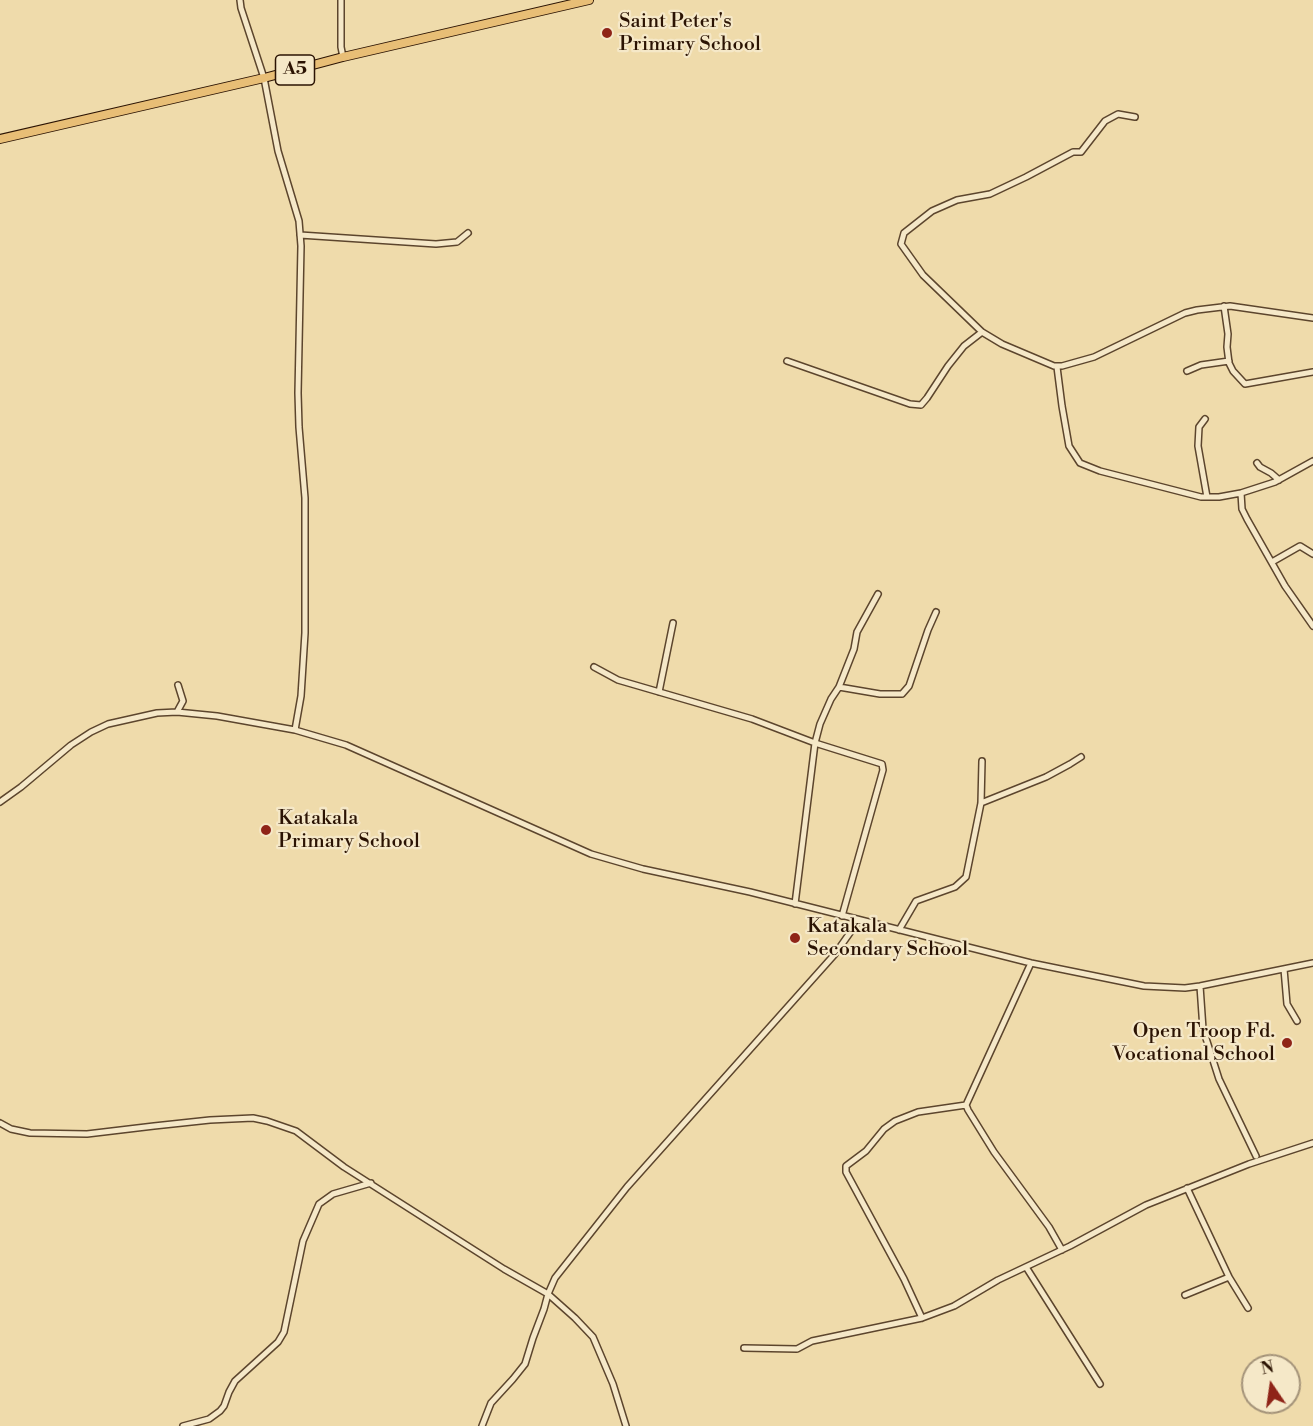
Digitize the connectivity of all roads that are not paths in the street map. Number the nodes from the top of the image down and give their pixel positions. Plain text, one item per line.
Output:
1 (240, 0) edge
2 (341, 0) edge
3 (589, 0) edge
4 (343, 57) junction
5 (264, 78) junction
6 (1135, 117) dead end
7 (0, 139) edge
8 (468, 233) dead end
9 (300, 235) junction
10 (1224, 306) junction
11 (1313, 318) edge
12 (982, 332) junction
13 (787, 361) dead end
14 (1229, 361) junction
15 (1057, 367) junction
16 (1187, 371) dead end
17 (1313, 372) edge
18 (1205, 418) dead end
19 (1313, 461) edge
20 (1257, 464) dead end
21 (1278, 480) junction
22 (1241, 493) junction
23 (1206, 497) junction
24 (1313, 554) edge
25 (1272, 562) junction
26 (878, 594) dead end
27 (936, 612) dead end
28 (673, 623) dead end
29 (1313, 626) edge
30 (594, 667) dead end
31 (178, 685) dead end
32 (839, 687) junction
33 (659, 692) junction
34 (177, 712) junction
35 (295, 730) junction
36 (815, 742) junction
37 (1081, 757) dead end
38 (982, 761) dead end
39 (0, 802) edge
40 (981, 803) junction
41 (795, 904) junction
42 (842, 916) junction
43 (859, 920) junction
44 (899, 930) junction
45 (1031, 963) junction
46 (1313, 963) edge
47 (1284, 969) junction
48 (1200, 986) junction
49 (1297, 1021) dead end
50 (966, 1105) junction
51 (0, 1124) edge
52 (1313, 1143) edge
53 (1256, 1156) dead end
54 (370, 1184) junction
55 (1187, 1188) junction
56 (1062, 1250) junction
57 (1026, 1267) junction
58 (1229, 1277) junction
59 (548, 1294) junction
60 (1185, 1295) dead end
61 (1248, 1308) dead end
62 (922, 1318) junction
63 (744, 1348) dead end
64 (1100, 1384) dead end
65 (183, 1426) edge
66 (482, 1426) edge
67 (626, 1426) edge

1 - 5 street
2 - 4 street
3 - 4 main road, A5
4 - 5 main road, A5
5 - 7 main road, A5
5 - 9 street
6 - 12 street
8 - 9 street
9 - 35 street
10 - 11 street
10 - 14 street
10 - 15 street
12 - 13 street
12 - 15 street
14 - 16 street
14 - 17 street
15 - 23 street
18 - 23 street
19 - 21 street
20 - 21 street
21 - 22 street
22 - 23 street
22 - 25 street
24 - 25 street
25 - 29 street
26 - 32 street
27 - 32 street
28 - 33 street
30 - 33 street
31 - 34 street
32 - 36 street
33 - 36 street
34 - 35 street
34 - 39 street
35 - 41 street
36 - 41 street
36 - 42 street
37 - 40 street
38 - 40 street
40 - 44 street
41 - 42 street
42 - 43 street
43 - 44 street
43 - 59 street
44 - 45 street
45 - 48 street
45 - 50 street
46 - 47 street
47 - 48 street
47 - 49 street
48 - 53 street
50 - 56 street
50 - 62 street
51 - 54 street
52 - 55 street
54 - 59 street
54 - 65 street
55 - 56 street
55 - 58 street
56 - 57 street
57 - 62 street
57 - 64 street
58 - 60 street
58 - 61 street
59 - 66 street
59 - 67 street
62 - 63 street

